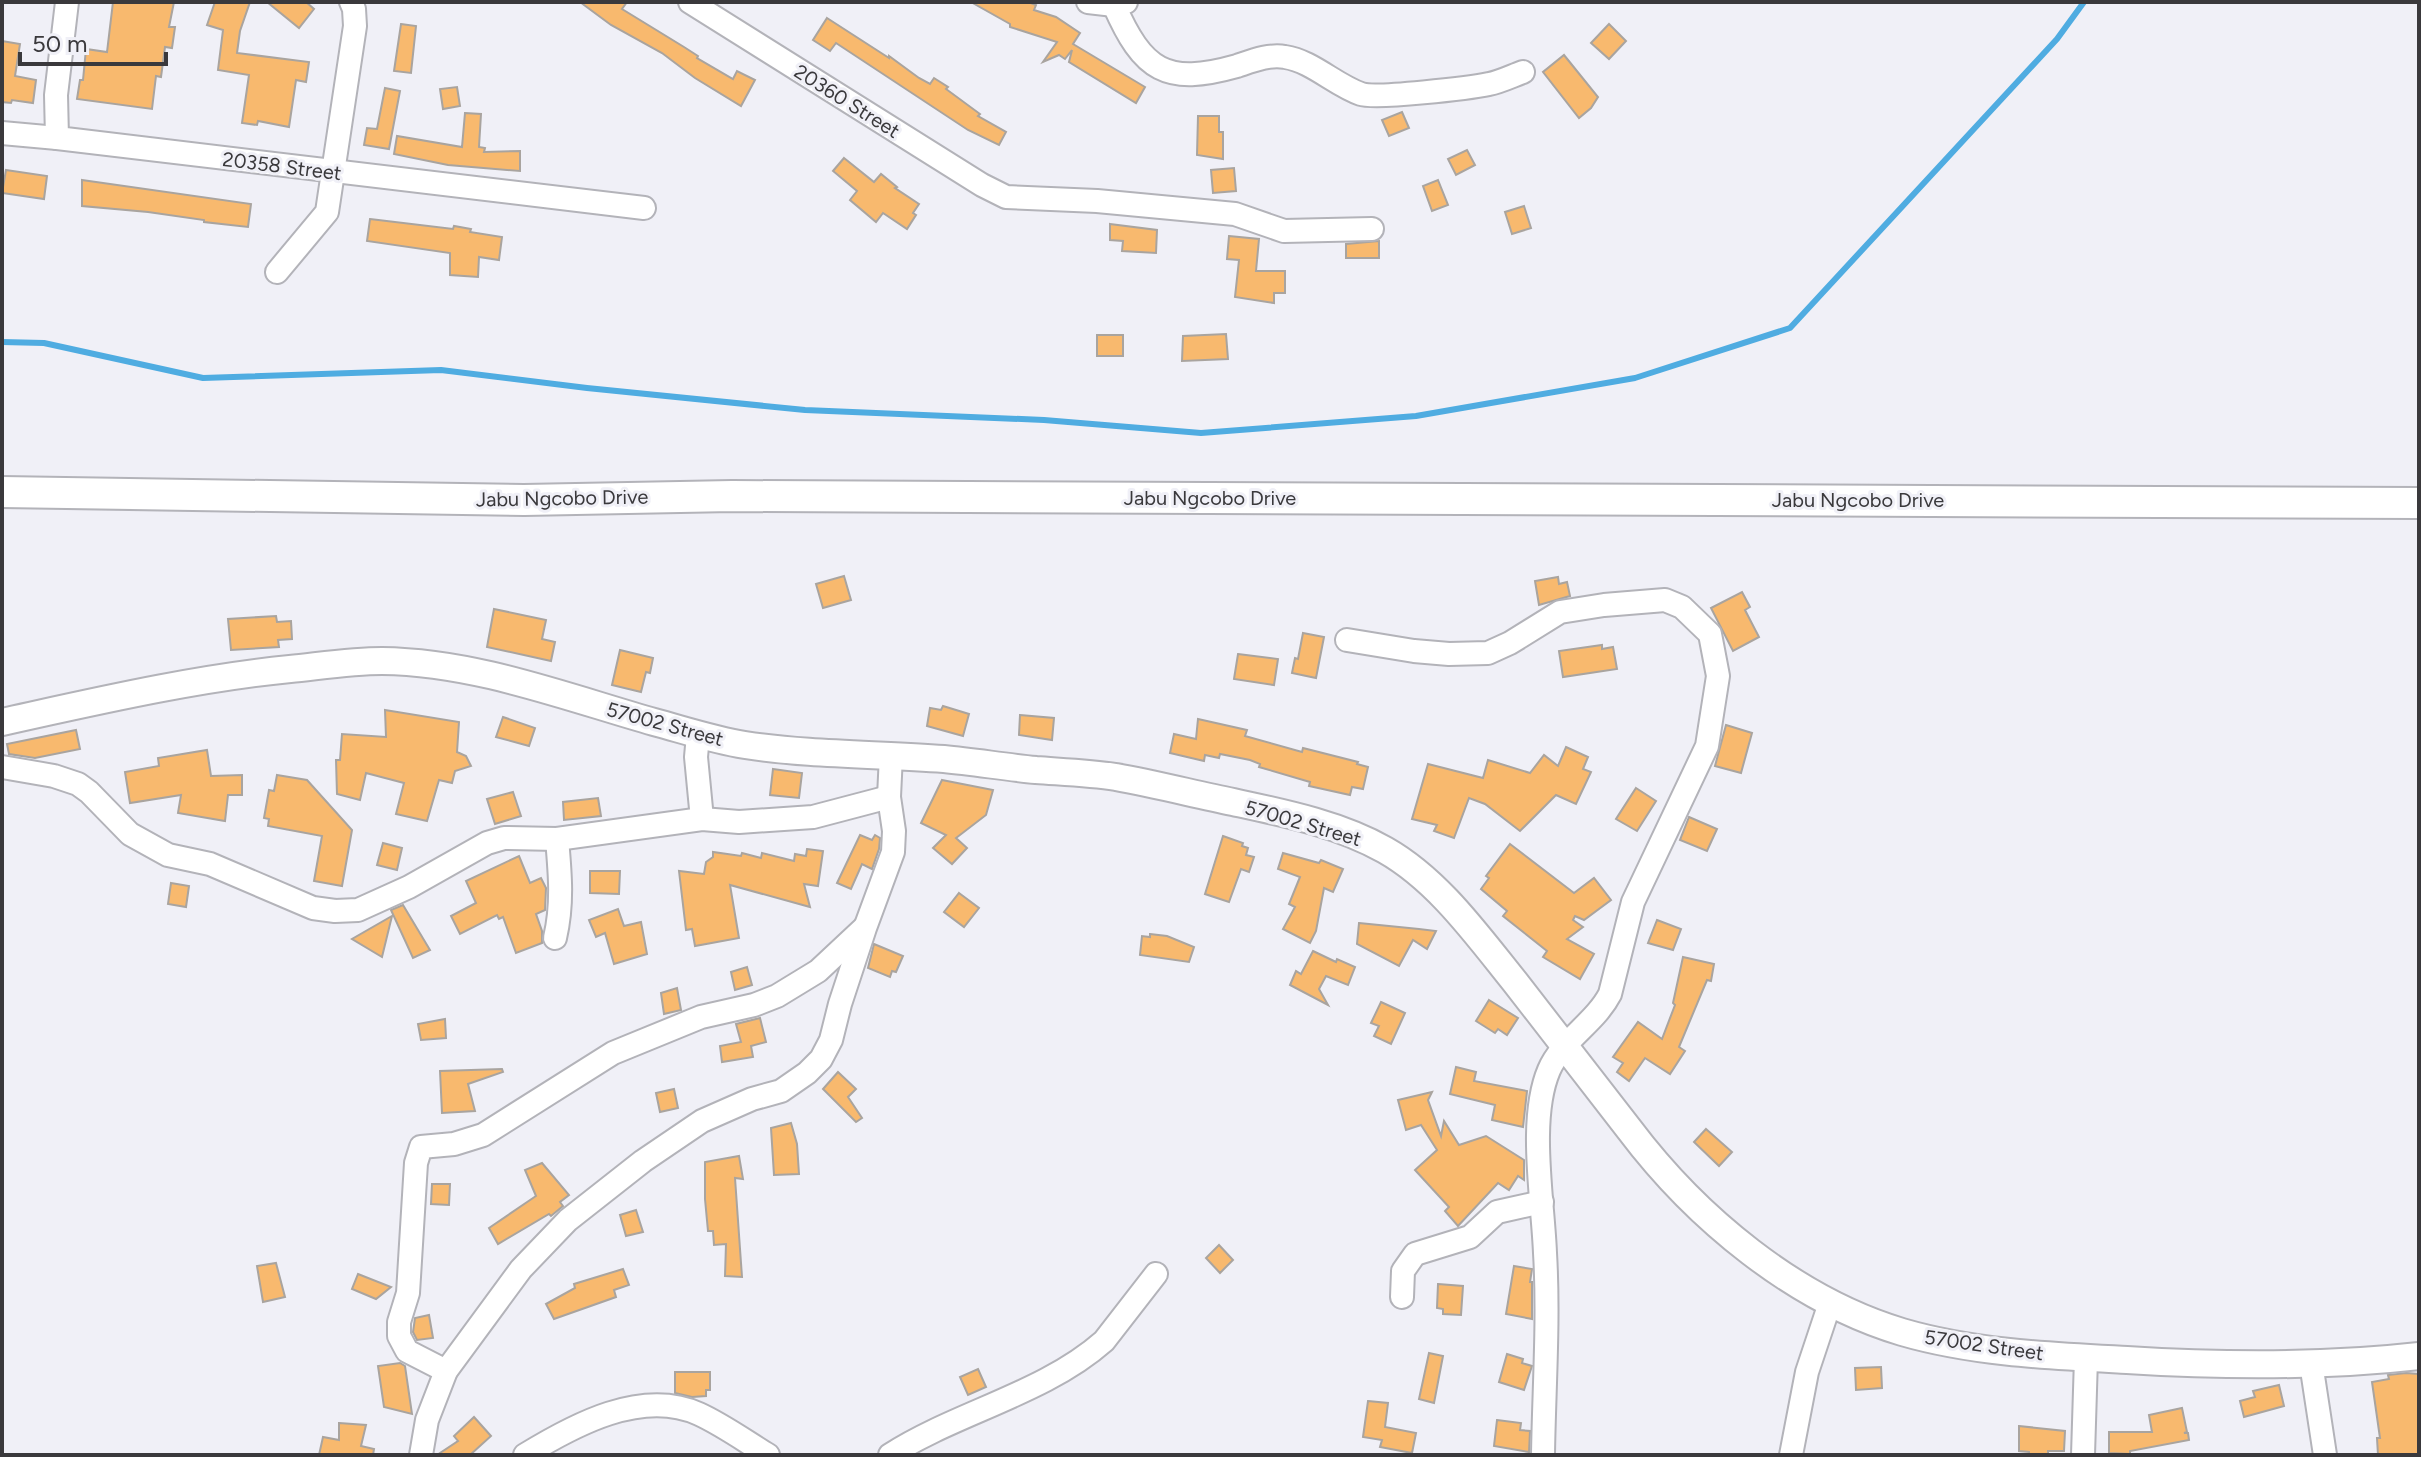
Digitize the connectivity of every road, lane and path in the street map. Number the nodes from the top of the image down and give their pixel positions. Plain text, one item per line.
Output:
1 (67, 2) edge
2 (351, 2) edge
3 (690, 2) edge
4 (1088, 2) edge
5 (1120, 4) edge
6 (1523, 72) dead end
7 (2, 133) edge
8 (57, 138) junction
9 (334, 172) junction
10 (644, 208) dead end
11 (1372, 229) dead end
12 (277, 272) dead end
13 (2, 492) edge
14 (2419, 503) edge
15 (1347, 640) dead end
16 (2, 722) edge
17 (698, 735) junction
18 (891, 755) junction
19 (2, 767) edge
20 (889, 797) junction
21 (702, 819) junction
22 (557, 839) junction
23 (865, 928) junction
24 (555, 938) dead end
25 (1566, 1046) junction
26 (1542, 1202) junction
27 (1156, 1274) dead end
28 (1402, 1297) dead end
29 (1830, 1303) junction
30 (2419, 1356) edge
31 (2086, 1358) junction
32 (2311, 1363) junction
33 (446, 1371) junction
34 (421, 1455) edge
35 (525, 1455) edge
36 (768, 1455) edge
37 (890, 1455) edge
38 (1543, 1455) edge
39 (1791, 1455) edge
40 (2083, 1455) edge
41 (2325, 1455) edge

1 - 8 street
2 - 9 street
3 - 11 street, 20360 Street
4 - 5 street
5 - 6 street
7 - 8 street, 20358 Street
8 - 9 street, 20358 Street
9 - 10 street, 20358 Street
9 - 12 street
13 - 14 main road, Jabu Ngcobo Drive
15 - 25 street
16 - 17 street, 57002 Street
17 - 18 street, 57002 Street
17 - 21 street
18 - 20 street
18 - 25 street, 57002 Street
19 - 22 street
20 - 21 street
20 - 23 street
21 - 22 street
22 - 24 street
23 - 33 street
23 - 33 street
25 - 26 street
25 - 29 street, 57002 Street
26 - 28 street
26 - 38 street
27 - 37 street
29 - 31 street, 57002 Street
29 - 39 street
30 - 32 street, 57002 Street
31 - 32 street, 57002 Street
31 - 40 street
32 - 41 street
33 - 34 street
35 - 36 street

